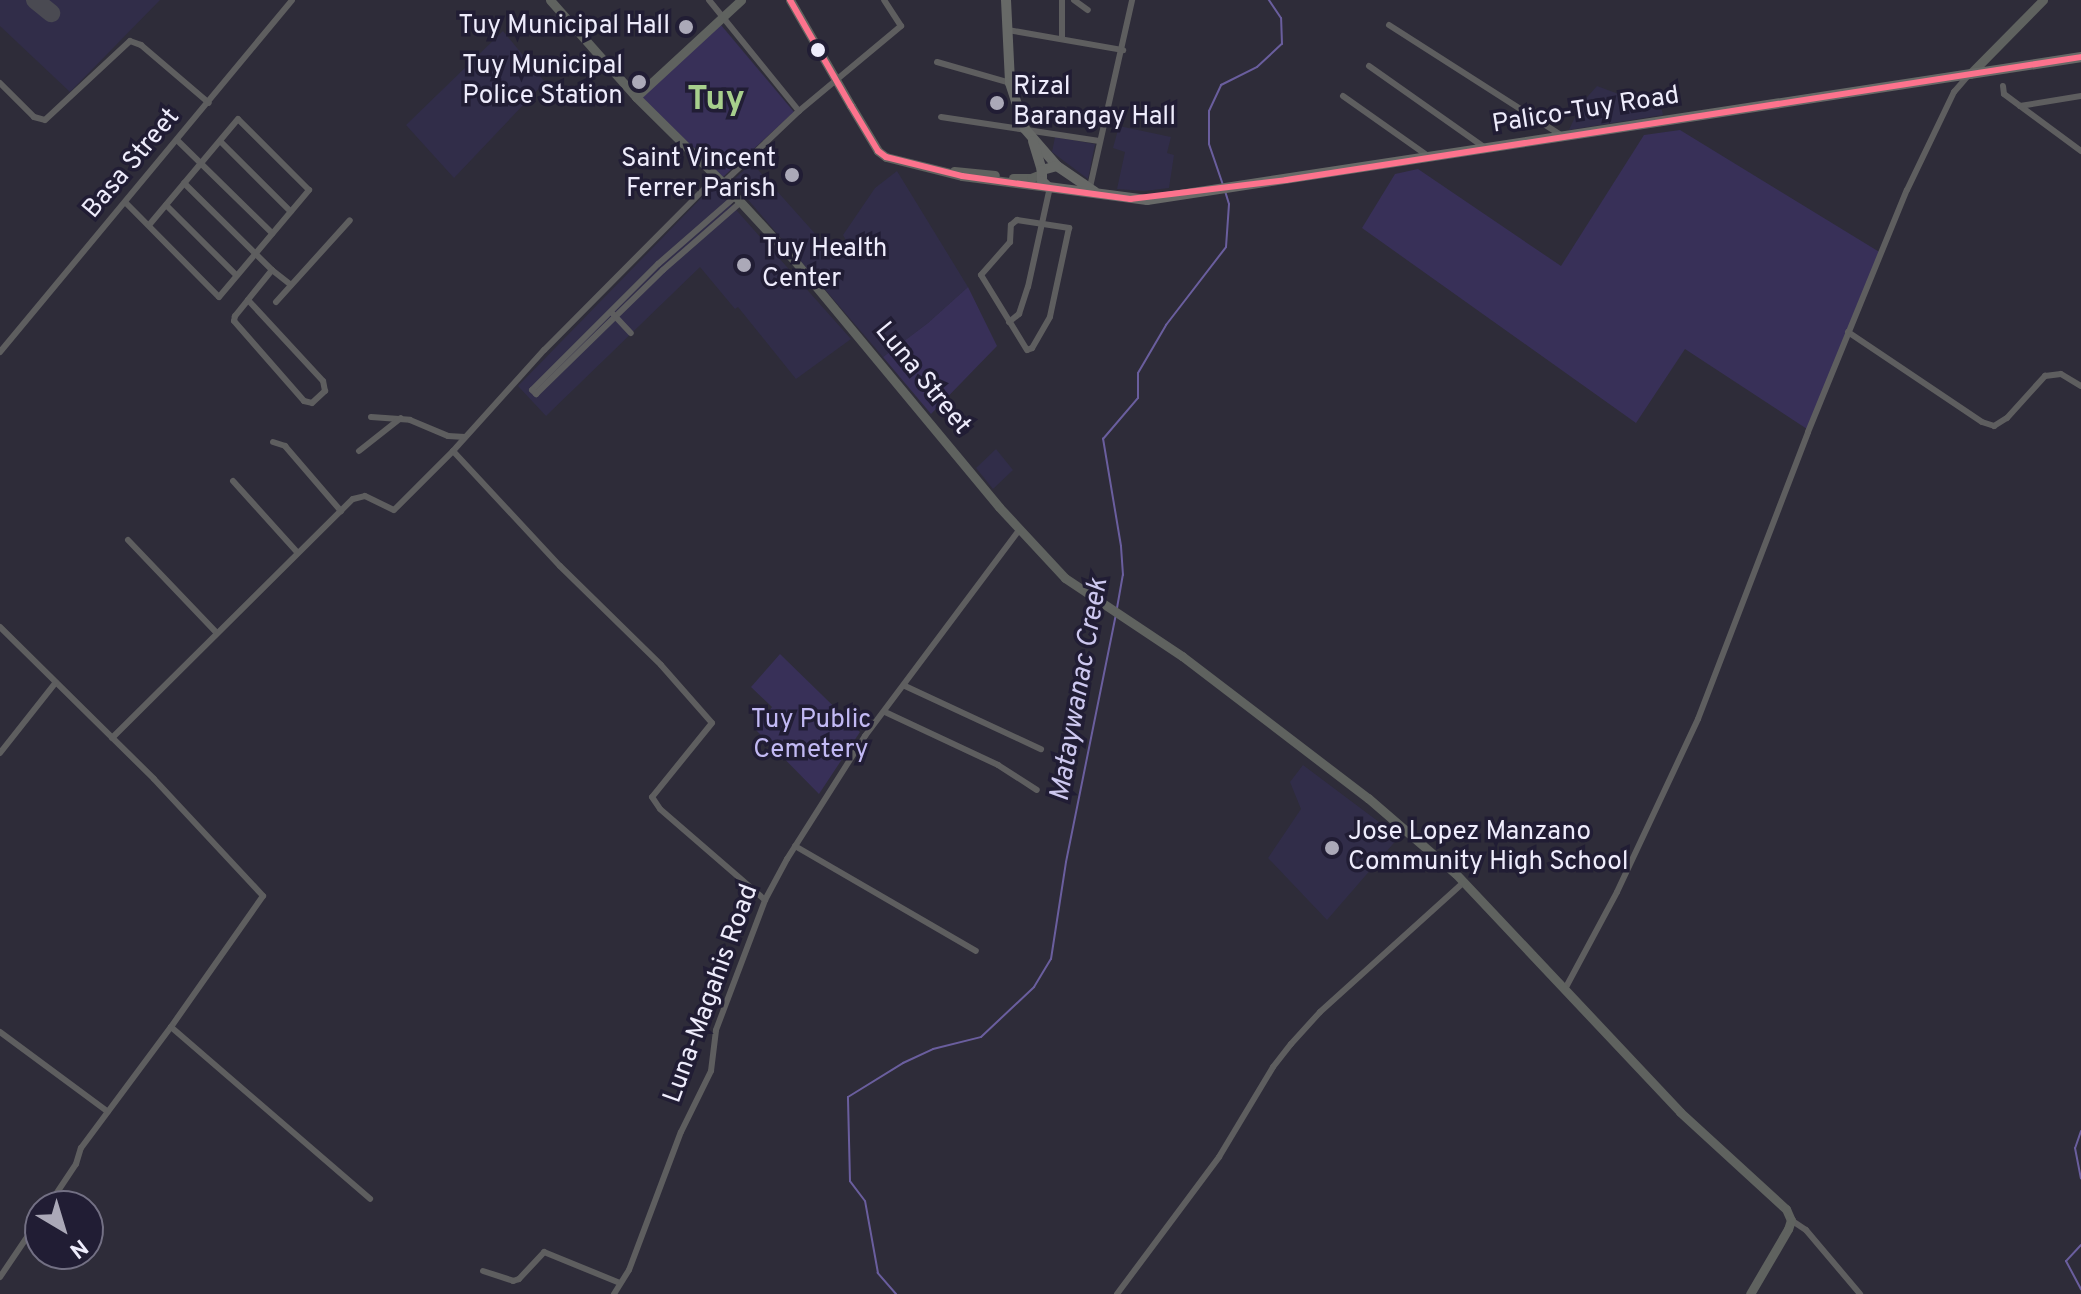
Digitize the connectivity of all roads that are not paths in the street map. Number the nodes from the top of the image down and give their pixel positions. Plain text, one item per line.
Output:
1 (292, 0) edge
2 (550, 0) edge
3 (709, 0) edge
4 (741, 0) edge
5 (790, 0) edge
6 (884, 0) edge
7 (1006, 0) edge
8 (1062, 0) edge
9 (1074, 0) edge
10 (1132, 0) edge
11 (2043, 0) edge
12 (1088, 10) dead end
13 (723, 17) junction
14 (1389, 25) dead end
15 (1007, 30) junction
16 (1062, 39) junction
17 (1123, 50) junction
18 (2081, 57) edge
19 (937, 62) dead end
20 (1369, 66) dead end
21 (1970, 74) junction
22 (836, 80) junction
23 (0, 83) edge
24 (1010, 83) junction
25 (2003, 86) dead end
26 (1343, 96) dead end
27 (2081, 96) edge
28 (636, 97) junction
29 (209, 103) junction
30 (2020, 106) junction
31 (799, 111) junction
32 (941, 117) dead end
33 (1025, 129) junction
34 (1562, 136) junction
35 (1032, 140) junction
36 (178, 141) junction
37 (220, 141) junction
38 (1099, 141) junction
39 (1487, 149) junction
40 (2081, 151) edge
41 (1430, 157) junction
42 (202, 161) junction
43 (1058, 167) junction
44 (951, 172) junction
45 (1042, 172) junction
46 (720, 180) junction
47 (184, 183) junction
48 (1050, 187) junction
49 (1093, 190) junction
50 (738, 199) junction
51 (126, 203) junction
52 (166, 205) junction
53 (291, 212) junction
54 (350, 220) dead end
55 (1041, 223) junction
56 (149, 225) junction
57 (272, 233) junction
58 (254, 254) junction
59 (272, 270) junction
60 (237, 276) junction
61 (291, 285) junction
62 (248, 300) junction
63 (276, 302) dead end
64 (613, 314) junction
65 (1009, 322) junction
66 (1848, 332) junction
67 (631, 333) dead end
68 (0, 352) edge
69 (2081, 386) edge
70 (371, 417) dead end
71 (401, 418) junction
72 (465, 437) junction
73 (273, 442) dead end
74 (359, 451) dead end
75 (453, 451) junction
76 (233, 481) dead end
77 (341, 511) junction
78 (1019, 530) junction
79 (128, 540) dead end
80 (297, 552) junction
81 (0, 627) edge
82 (216, 632) junction
83 (56, 682) junction
84 (905, 686) junction
85 (885, 712) junction
86 (112, 738) junction
87 (1041, 749) dead end
88 (0, 753) edge
89 (1037, 790) dead end
90 (795, 846) junction
91 (1464, 882) junction
92 (765, 900) junction
93 (976, 951) dead end
94 (1565, 989) junction
95 (171, 1027) junction
96 (0, 1032) edge
97 (108, 1112) junction
98 (59, 1190) edge
99 (370, 1199) dead end
100 (1791, 1220) junction
101 (24, 1242) edge
102 (483, 1271) dead end
103 (0, 1277) edge
104 (620, 1283) junction
105 (614, 1294) edge
106 (1117, 1294) edge
107 (1750, 1294) edge
108 (1860, 1294) edge

1 - 29 street, Basa Street
2 - 28 street, Luna Street
3 - 13 street
4 - 13 street
5 - 22 street
6 - 22 street
7 - 15 main road
8 - 16 street
9 - 12 street
10 - 17 street
11 - 21 street
13 - 28 street
13 - 31 street
14 - 34 street
15 - 16 street
15 - 24 main road
16 - 17 street
17 - 38 street
18 - 21 main road, Palico-Tuy Road
19 - 24 street
20 - 39 street
21 - 34 main road, Palico-Tuy Road
21 - 66 street
22 - 31 street
22 - 44 street
23 - 29 street
24 - 33 main road
25 - 30 street
26 - 41 street
27 - 30 street
28 - 46 street, Luna Street
29 - 36 street, Basa Street
30 - 40 street
31 - 46 street
32 - 33 street
33 - 35 main road
33 - 38 street
34 - 39 main road, Palico-Tuy Road
35 - 43 main road, Palico-Tuy Road
35 - 45 main road
36 - 42 street
36 - 51 street, Basa Street
37 - 42 street
37 - 53 street
37 - 53 street
38 - 49 street
39 - 41 main road, Palico-Tuy Road
41 - 49 main road, Palico-Tuy Road
42 - 47 street
42 - 57 street
43 - 45 main road
43 - 48 main road
43 - 49 main road, Palico-Tuy Road
44 - 45 street
44 - 48 street
45 - 48 main road
46 - 50 street, Luna Street
46 - 72 street
47 - 52 street
47 - 58 street
48 - 49 main road, Palico-Tuy Road
48 - 55 street
50 - 64 street
50 - 78 street, Luna Street
51 - 56 street
51 - 68 street, Basa Street
52 - 56 street
52 - 60 street
53 - 57 street
54 - 61 street
55 - 65 street
55 - 65 street
55 - 65 street
56 - 60 street
57 - 58 street
58 - 59 street
58 - 60 street
59 - 61 street
59 - 62 street
61 - 63 street
62 - 62 street
64 - 64 street
64 - 67 street
66 - 69 street
66 - 94 street
70 - 71 street
71 - 72 street
71 - 74 street
72 - 75 street
73 - 77 street
75 - 77 street
75 - 92 street
76 - 80 street
77 - 80 street
78 - 84 street, Luna-Magahis Road
78 - 91 street, Luna Street
79 - 82 street
80 - 82 street
81 - 83 street
82 - 86 street
83 - 86 street
83 - 88 street
84 - 85 street, Luna-Magahis Road
84 - 87 street
85 - 89 street
85 - 90 street, Luna-Magahis Road
86 - 95 street
90 - 92 street, Luna-Magahis Road
90 - 93 street
91 - 94 street, Luna Street
91 - 106 street
92 - 104 street, Luna-Magahis Road
94 - 100 street, Luna Street
95 - 97 street
95 - 99 street
96 - 97 street
97 - 98 street
100 - 107 street
100 - 108 street
101 - 103 street
102 - 104 street
104 - 105 street, Luna-Magahis Road

